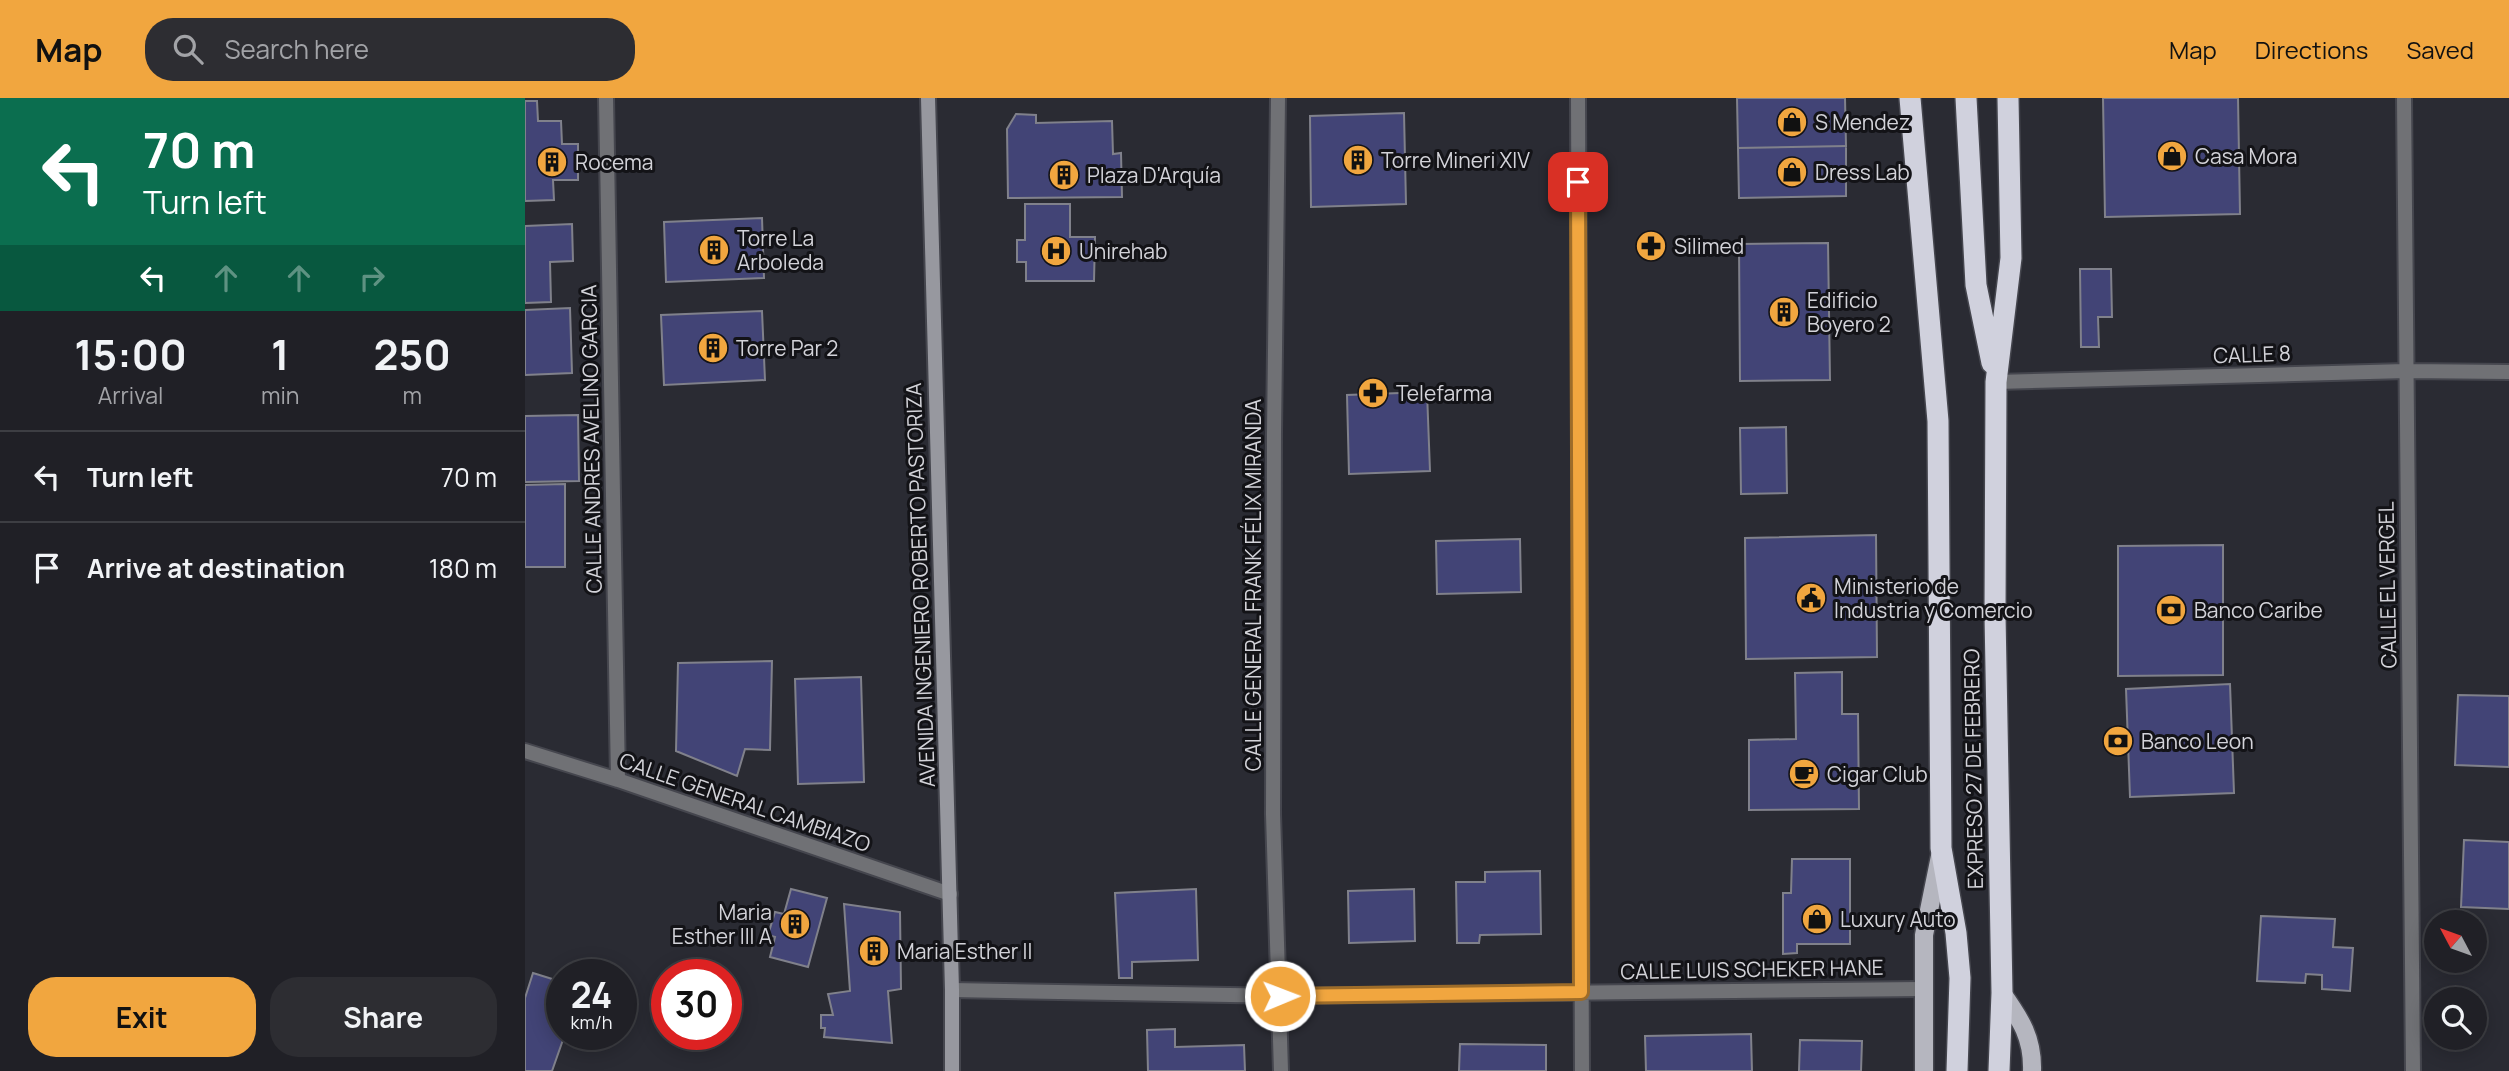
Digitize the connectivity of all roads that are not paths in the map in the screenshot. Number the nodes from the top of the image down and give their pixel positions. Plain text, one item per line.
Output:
1 (606, 98) edge
2 (928, 98) edge
3 (1278, 98) edge
4 (1578, 98) edge
5 (1910, 98) edge
6 (1966, 98) edge
7 (2008, 98) edge
8 (2404, 98) edge
9 (2406, 371) junction
10 (2509, 372) edge
11 (1996, 382) junction
12 (525, 751) edge
13 (618, 780) junction
14 (1941, 848) junction
15 (950, 894) junction
16 (1922, 989) junction
17 (952, 990) junction
18 (1581, 992) junction
19 (2002, 993) junction
20 (1280, 996) junction
21 (952, 1071) edge
22 (1281, 1071) edge
23 (1582, 1071) edge
24 (1924, 1071) edge
25 (1957, 1071) edge
26 (1999, 1071) edge
27 (2032, 1071) edge
28 (2413, 1071) edge

1 - 13 street, CALLE ANDRES AVELINO GARCIA
2 - 15 street, AVENIDA INGENIERO ROBERTO PASTORIZA
3 - 20 street, CALLE GENERAL FRANK FÉLIX MIRANDA
4 - 18 street
5 - 14 highway, EXPRESO 27 DE FEBRERO
6 - 11 highway
7 - 11 highway
8 - 9 street, CALLE EL VERGEL
9 - 10 street, CALLE 8
9 - 11 street, CALLE 8
9 - 28 street, CALLE EL VERGEL
11 - 19 highway, EXPRESO 27 DE FEBRERO
12 - 13 street, CALLE GENERAL CAMBIAZO
13 - 15 street, CALLE GENERAL CAMBIAZO
14 - 16 main road
14 - 25 highway, EXPRESO 27 DE FEBRERO
15 - 17 street, AVENIDA INGENIERO ROBERTO PASTORIZA
16 - 18 street, CALLE LUIS SCHEKER HANE
16 - 24 main road
17 - 20 street, CALLE LUIS SCHEKER HANE
17 - 21 street, AVENIDA INGENIERO ROBERTO PASTORIZA
18 - 20 street, CALLE LUIS SCHEKER HANE
18 - 23 street
19 - 26 highway, EXPRESO 27 DE FEBRERO
19 - 27 main road
20 - 22 street, CALLE GENERAL FRANK FÉLIX MIRANDA

